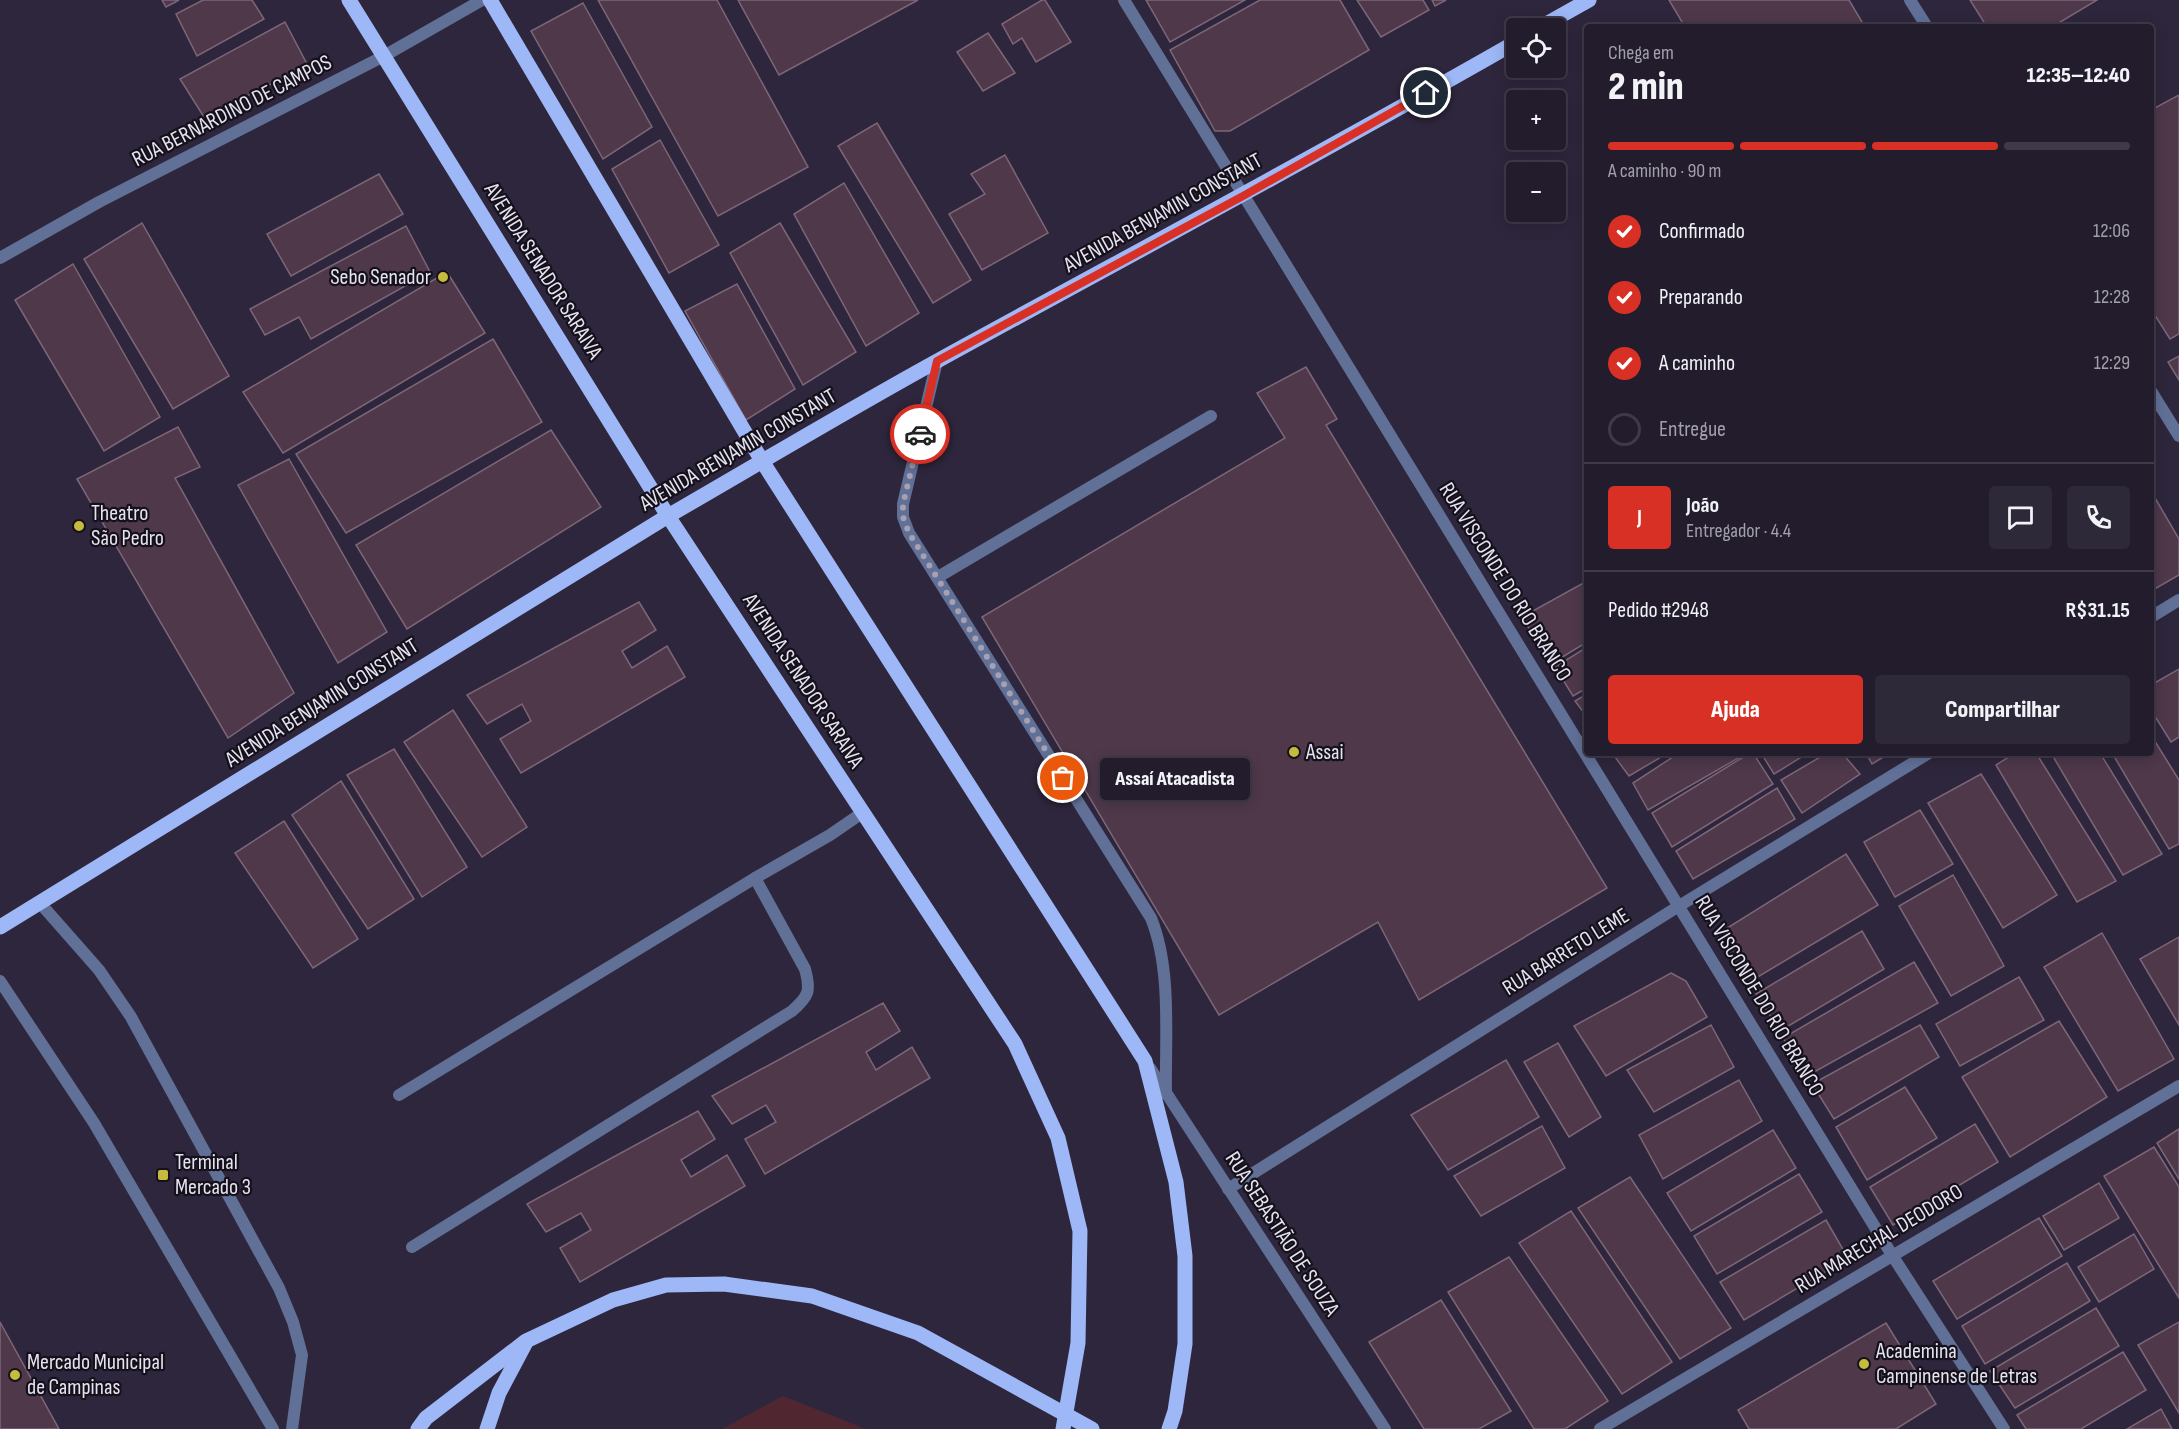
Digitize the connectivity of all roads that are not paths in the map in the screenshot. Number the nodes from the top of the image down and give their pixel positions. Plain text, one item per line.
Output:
1 (349, 0) edge
2 (482, 0) edge
3 (490, 0) edge
4 (1124, 0) edge
5 (1589, 0) edge
6 (1910, 0) edge
7 (1557, 18) edge
8 (1925, 24) edge
9 (1506, 48) edge
10 (384, 56) junction
11 (1243, 196) junction
12 (0, 258) edge
13 (937, 361) junction
14 (2154, 396) edge
15 (1211, 416) dead end
16 (2179, 436) edge
17 (762, 461) junction
18 (668, 516) junction
19 (938, 577) junction
20 (2179, 600) edge
21 (2154, 615) edge
22 (1584, 751) edge
23 (1587, 756) edge
24 (1924, 756) edge
25 (862, 813) junction
26 (755, 878) junction
27 (39, 903) junction
28 (1679, 906) junction
29 (0, 927) edge
30 (0, 981) edge
31 (1145, 1061) junction
32 (2179, 1086) edge
33 (1166, 1094) junction
34 (399, 1095) dead end
35 (1228, 1189) junction
36 (412, 1247) dead end
37 (1893, 1255) junction
38 (526, 1341) junction
39 (273, 1429) edge
40 (292, 1429) edge
41 (418, 1429) edge
42 (487, 1429) edge
43 (1063, 1429) edge
44 (1092, 1429) edge
45 (1170, 1429) edge
46 (1385, 1429) edge
47 (1600, 1429) edge
48 (2004, 1429) edge

1 - 10 main road, AVENIDA SENADOR SARAIVA
2 - 10 street, RUA BERNARDINO DE CAMPOS
3 - 17 main road
4 - 11 street, RUA VISCONDE DO RIO BRANCO
5 - 7 main road
6 - 8 street
9 - 11 main road, AVENIDA BENJAMIN CONSTANT
10 - 12 street, RUA BERNARDINO DE CAMPOS
10 - 18 main road, AVENIDA SENADOR SARAIVA
11 - 13 main road, AVENIDA BENJAMIN CONSTANT
11 - 22 street, RUA VISCONDE DO RIO BRANCO
13 - 17 main road, AVENIDA BENJAMIN CONSTANT
13 - 19 street
14 - 16 street
15 - 19 street
17 - 18 main road, AVENIDA BENJAMIN CONSTANT
17 - 31 main road
18 - 25 main road, AVENIDA SENADOR SARAIVA
18 - 27 main road, AVENIDA BENJAMIN CONSTANT
19 - 33 street
20 - 21 street
23 - 28 street, RUA VISCONDE DO RIO BRANCO
24 - 28 street, RUA BARRETO LEME
25 - 26 street
25 - 43 main road, AVENIDA SENADOR SARAIVA
26 - 34 street
26 - 36 street
27 - 29 main road, AVENIDA BENJAMIN CONSTANT
27 - 40 street
28 - 35 street, RUA BARRETO LEME
28 - 37 street, RUA VISCONDE DO RIO BRANCO
30 - 39 street
31 - 33 street, RUA SEBASTIÃO DE SOUZA
31 - 45 main road
32 - 37 street, RUA MARECHAL DEODORO
33 - 35 street, RUA SEBASTIÃO DE SOUZA
35 - 46 street, RUA SEBASTIÃO DE SOUZA
37 - 47 street, RUA MARECHAL DEODORO
37 - 48 street, RUA VISCONDE DO RIO BRANCO
38 - 41 main road
38 - 42 main road
38 - 44 main road

